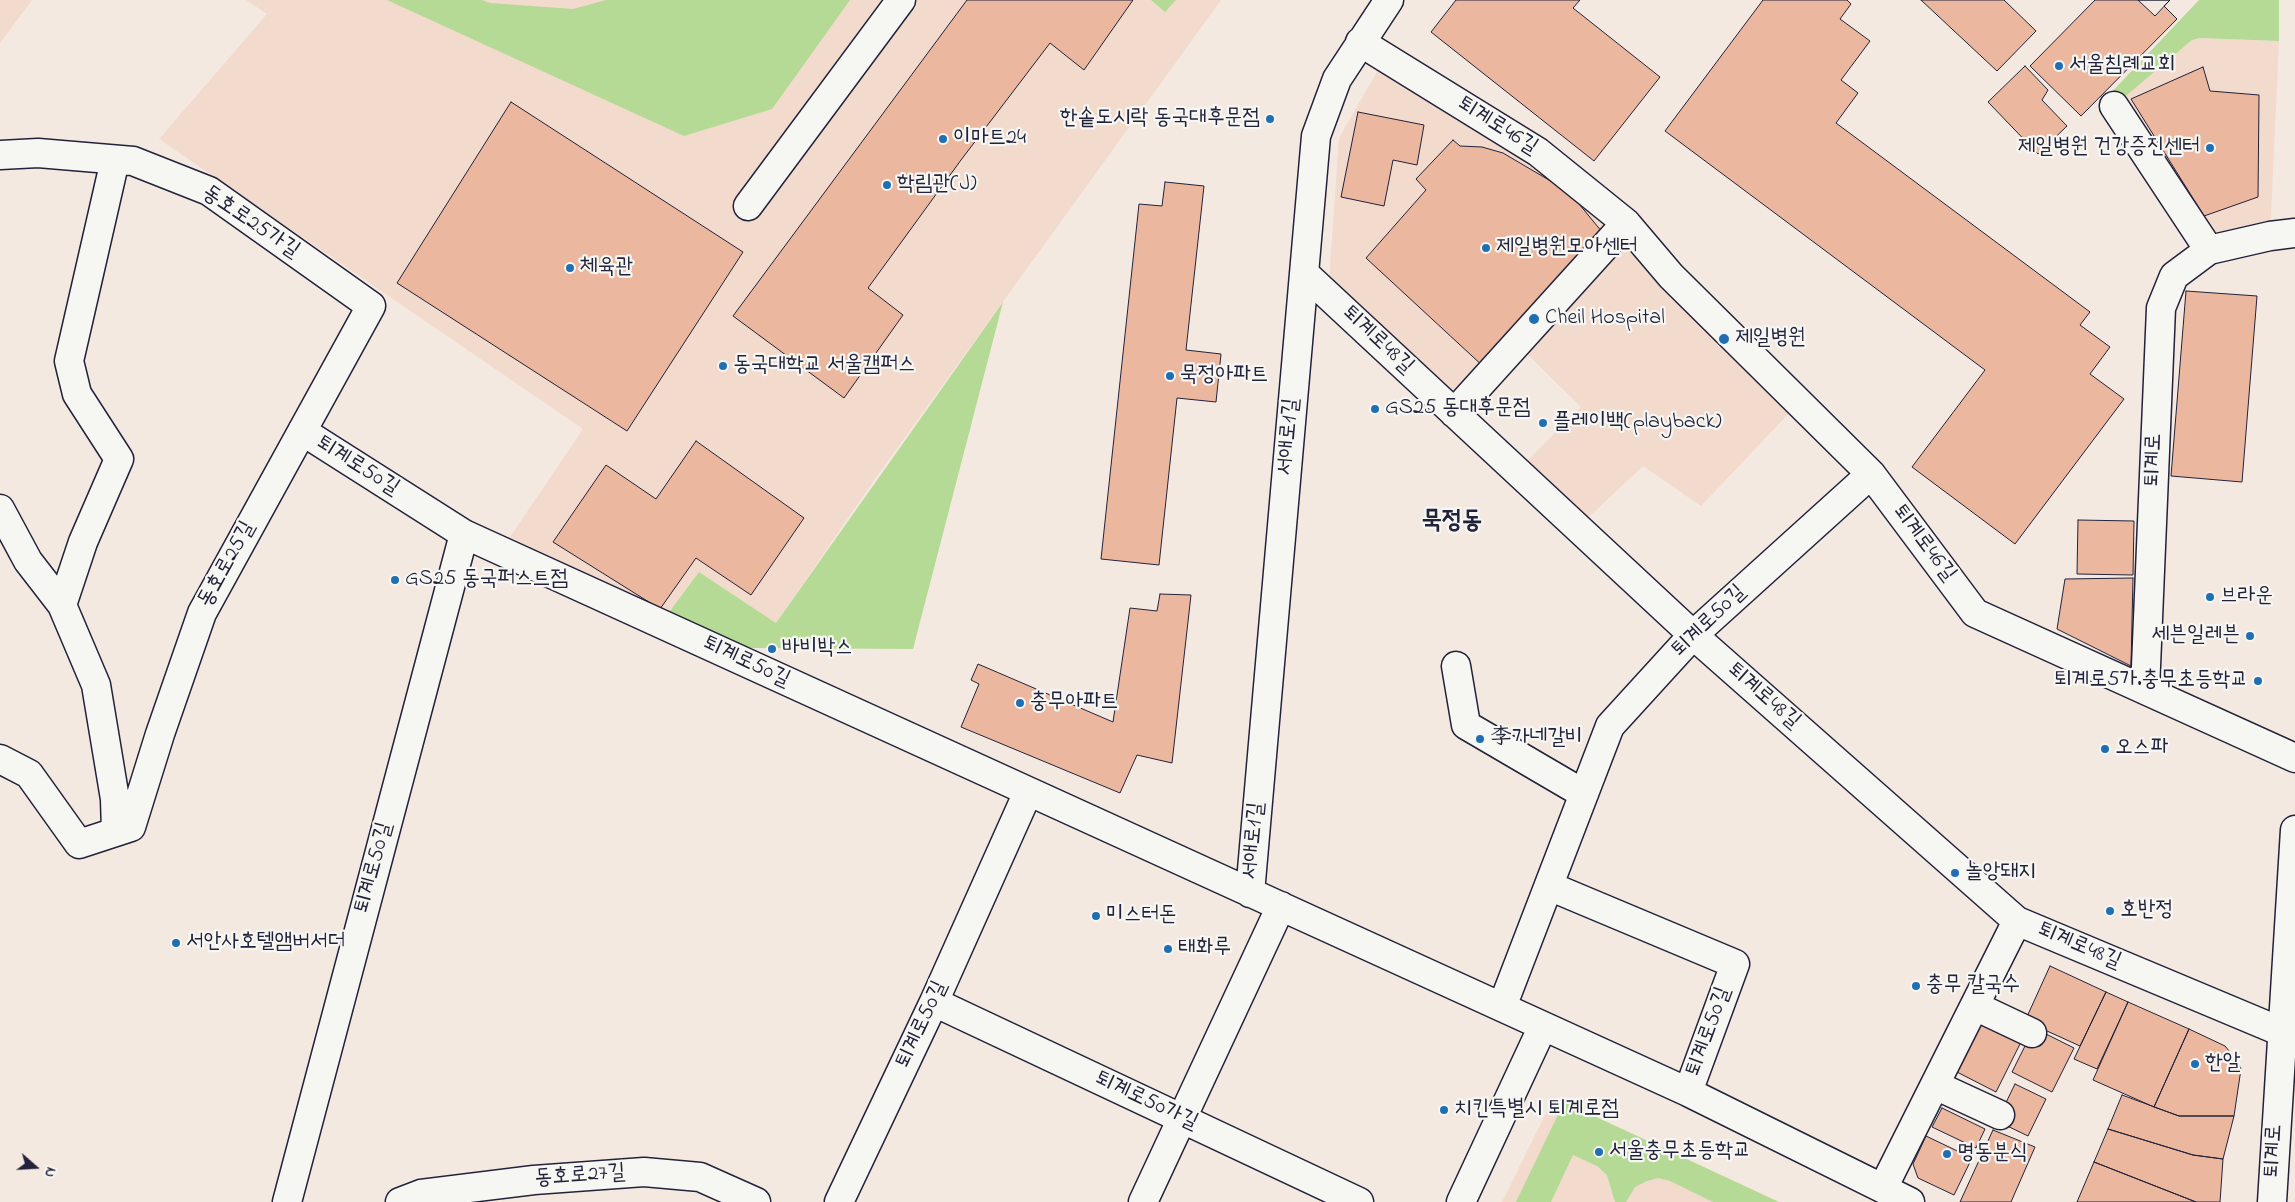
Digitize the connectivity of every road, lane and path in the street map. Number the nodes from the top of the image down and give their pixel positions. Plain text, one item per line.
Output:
1 (901, 0) edge
2 (1389, 0) edge
3 (1360, 42) junction
4 (2114, 106) dead end
5 (0, 156) edge
6 (115, 160) junction
7 (748, 206) dead end
8 (1626, 223) junction
9 (2295, 233) edge
10 (2208, 250) junction
11 (1304, 273) junction
12 (371, 306) joint
13 (1454, 413) junction
14 (302, 431) junction
15 (1871, 474) junction
16 (0, 509) edge
17 (464, 534) junction
18 (62, 605) junction
19 (1692, 635) junction
20 (1456, 666) dead end
21 (2145, 690) junction
22 (2295, 758) edge
23 (0, 759) edge
24 (1028, 792) junction
25 (1584, 794) junction
26 (2295, 830) edge
27 (116, 832) junction
28 (1549, 886) junction
29 (1250, 893) junction
30 (1281, 906) junction
31 (2017, 921) junction
32 (934, 1002) junction
33 (1975, 1006) junction
34 (1502, 1008) junction
35 (1543, 1026) junction
36 (2282, 1032) junction
37 (2032, 1034) dead end
38 (1935, 1085) junction
39 (1688, 1092) junction
40 (2000, 1115) dead end
41 (1182, 1119) junction
42 (1883, 1188) junction
43 (287, 1202) edge
44 (400, 1202) edge
45 (756, 1202) edge
46 (839, 1202) edge
47 (1143, 1202) edge
48 (1359, 1202) edge
49 (1461, 1202) edge
50 (1910, 1202) edge
51 (2272, 1202) edge

1 - 7 street
2 - 3 street, 서애로1길
3 - 8 street, 퇴계로46길
3 - 11 street, 서애로1길
4 - 10 street
5 - 6 street, 동호로25가길
6 - 12 street, 동호로25가길
6 - 18 street
8 - 13 street
8 - 15 street, 퇴계로46길
9 - 10 street, 퇴계로
10 - 21 street, 퇴계로
11 - 13 street, 퇴계로48길
11 - 29 street, 서애로1길
12 - 14 street, 동호로25길
13 - 19 street, 퇴계로48길
14 - 17 street, 퇴계로50길
14 - 27 street, 동호로25길
15 - 19 street, 퇴계로50길
15 - 21 street, 퇴계로46길
16 - 18 street
17 - 24 street, 퇴계로50길
17 - 43 street, 퇴계로50길
18 - 27 street
19 - 25 street, 퇴계로50길
19 - 31 street, 퇴계로48길
20 - 25 street
21 - 22 street, 퇴계로46길
23 - 27 street, 동호로25길
24 - 29 street, 퇴계로50길
24 - 32 street, 퇴계로50길
25 - 28 street, 퇴계로50길
26 - 36 street, 퇴계로
28 - 34 street, 퇴계로50길
28 - 39 street, 퇴계로50길
29 - 30 street, 퇴계로50길
30 - 34 street, 퇴계로50길
30 - 41 street
31 - 33 street
31 - 36 street, 퇴계로48길
32 - 41 street, 퇴계로50가길
32 - 46 street, 퇴계로50길
33 - 37 street
33 - 38 street
34 - 35 street, 퇴계로50길
35 - 39 street, 퇴계로50길
35 - 49 street
36 - 51 street, 퇴계로
38 - 40 street
38 - 42 street
39 - 42 street, 퇴계로50길
41 - 47 street
41 - 48 street, 퇴계로50가길
42 - 50 street, 퇴계로50길
44 - 45 street, 동호로27길

